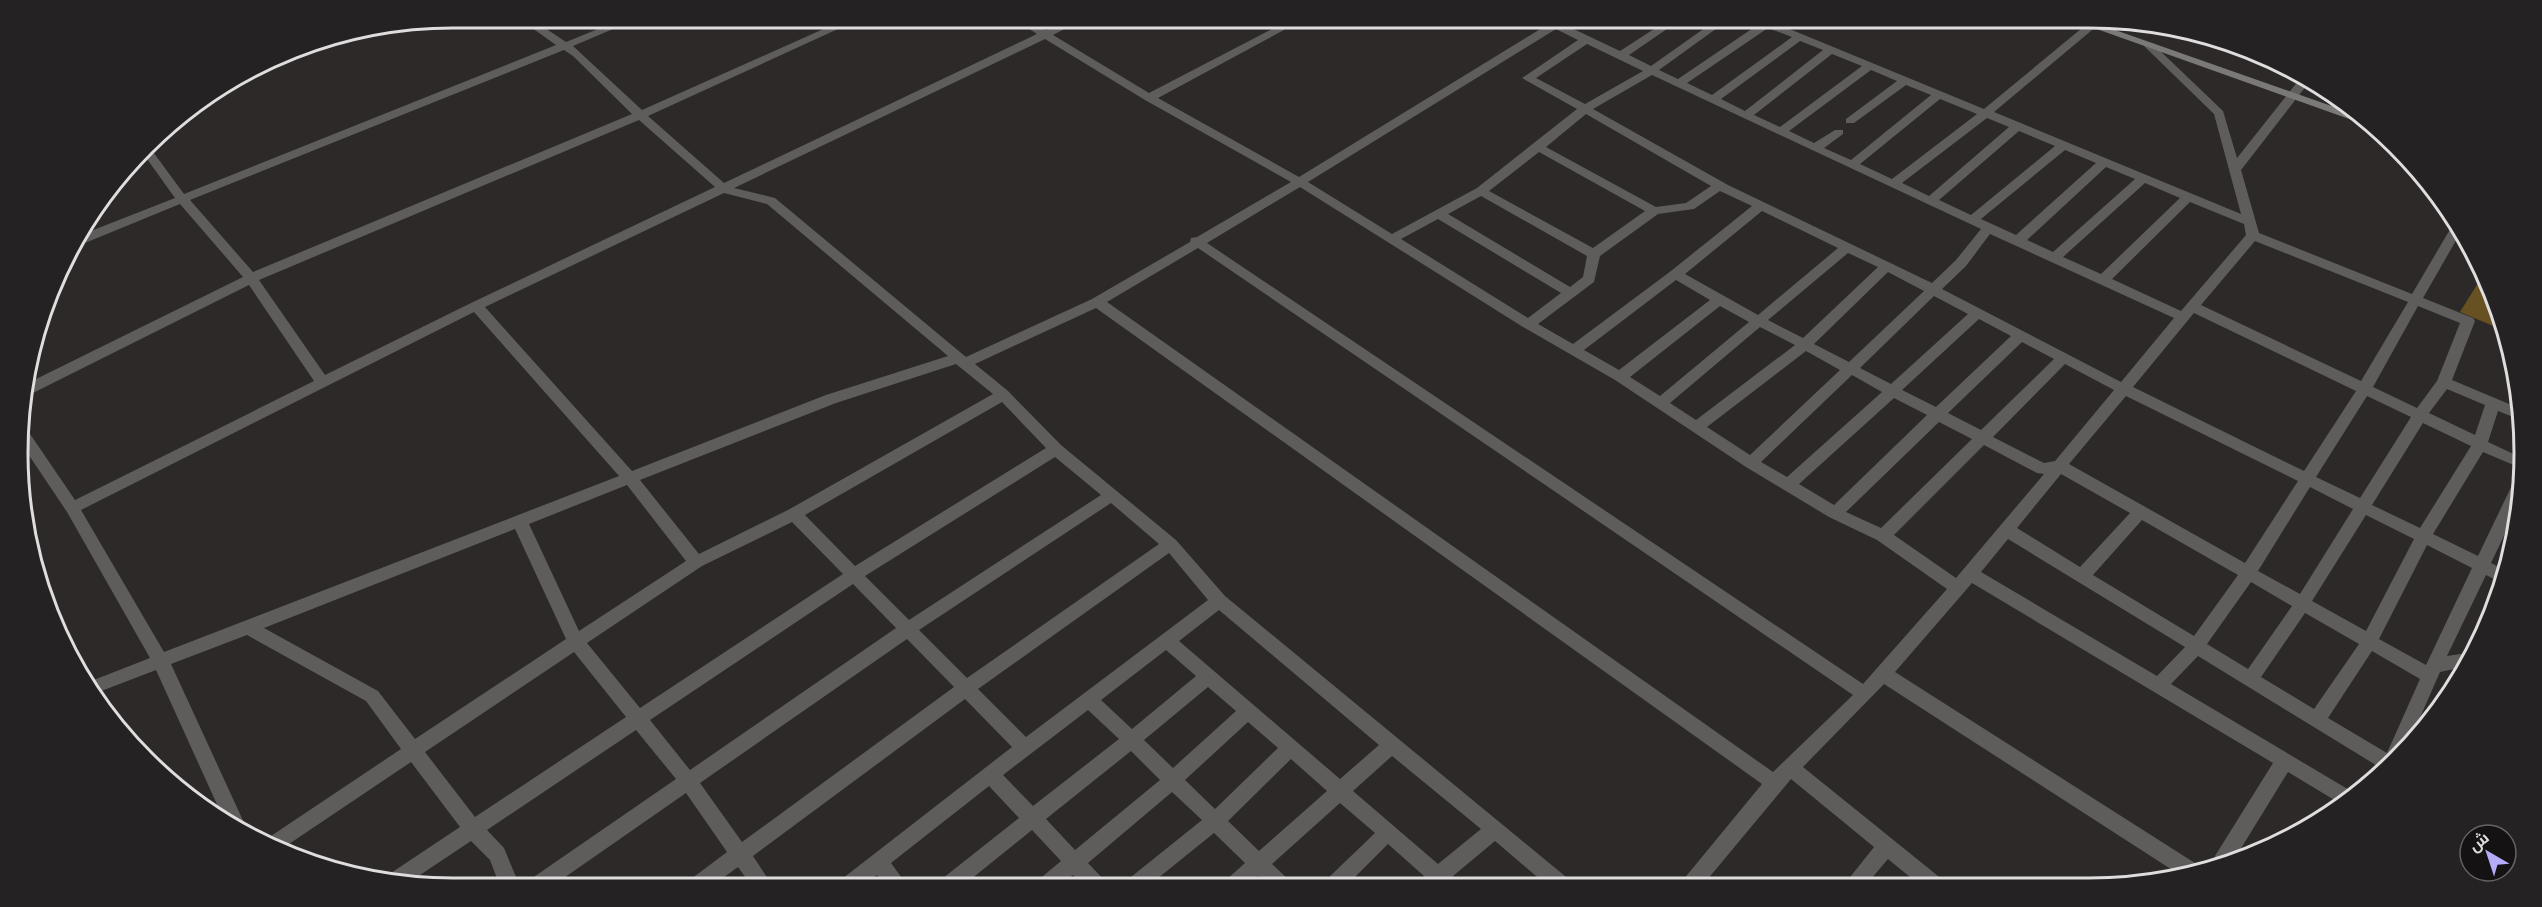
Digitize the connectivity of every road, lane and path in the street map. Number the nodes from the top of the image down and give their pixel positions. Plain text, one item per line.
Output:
1 (537, 28) edge
2 (609, 28) edge
3 (835, 28) edge
4 (1032, 28) edge
5 (1059, 28) edge
6 (1282, 28) edge
7 (1550, 28) edge
8 (1571, 28) edge
9 (1663, 28) edge
10 (1712, 28) edge
11 (1761, 28) edge
12 (1783, 28) edge
13 (2088, 28) edge
14 (2110, 29) edge
15 (1043, 36) junction
16 (1799, 37) junction
17 (1587, 39) junction
18 (563, 46) junction
19 (2149, 46) junction
20 (1831, 50) junction
21 (1622, 56) junction
22 (1870, 66) junction
23 (1652, 70) junction
24 (1905, 80) junction
25 (1680, 83) junction
26 (2300, 85) edge
27 (1939, 94) junction
28 (2290, 96) junction
29 (1149, 98) junction
30 (1713, 99) junction
31 (1585, 109) junction
32 (1986, 113) junction
33 (640, 115) junction
34 (1747, 115) junction
35 (2345, 115) edge
36 (1850, 122) dead end
37 (2018, 126) junction
38 (1781, 132) junction
39 (1839, 132) dead end
40 (2064, 146) junction
41 (1539, 147) junction
42 (1815, 148) junction
43 (151, 156) edge
44 (2104, 162) junction
45 (1852, 165) junction
46 (2235, 170) junction
47 (2143, 178) junction
48 (1300, 182) junction
49 (1893, 184) junction
50 (1720, 185) junction
51 (724, 189) junction
52 (1481, 191) junction
53 (2188, 196) junction
54 (182, 199) junction
55 (1931, 201) junction
56 (1761, 205) junction
57 (1654, 212) junction
58 (1439, 214) junction
59 (1972, 220) junction
60 (1988, 228) junction
61 (2252, 228) junction
62 (2453, 235) edge
63 (88, 237) edge
64 (1390, 240) junction
65 (2018, 241) junction
66 (1196, 242) junction
67 (1847, 247) junction
68 (1594, 254) junction
69 (2054, 258) junction
70 (1887, 266) junction
71 (1676, 274) junction
72 (251, 278) junction
73 (2103, 280) junction
74 (1933, 290) junction
75 (1570, 293) junction
76 (1719, 300) junction
77 (2415, 300) junction
78 (1097, 302) junction
79 (476, 306) junction
80 (2188, 312) junction
81 (1977, 313) junction
82 (1760, 321) junction
83 (1528, 324) junction
84 (2020, 335) junction
85 (1805, 345) junction
86 (1574, 350) junction
87 (2063, 358) junction
88 (962, 360) junction
89 (1850, 368) junction
90 (1620, 376) junction
91 (322, 382) junction
92 (2444, 382) junction
93 (34, 386) edge
94 (2124, 389) junction
95 (2364, 389) junction
96 (1892, 391) junction
97 (1003, 395) junction
98 (1660, 404) junction
99 (2493, 404) junction
100 (2511, 411) edge
101 (1938, 414) junction
102 (2420, 415) junction
103 (1697, 428) junction
104 (1982, 438) junction
105 (28, 443) edge
106 (2480, 444) junction
107 (1056, 449) junction
108 (2514, 460) edge
109 (1751, 463) junction
110 (2060, 466) junction
111 (629, 477) junction
112 (2307, 480) junction
113 (1789, 485) junction
114 (1112, 495) junction
115 (2510, 506) edge
116 (2362, 507) junction
117 (72, 508) junction
118 (2141, 511) junction
119 (1835, 513) junction
120 (794, 514) junction
121 (519, 520) junction
122 (2007, 530) junction
123 (1883, 536) junction
124 (2423, 537) junction
125 (1170, 544) junction
126 (696, 562) junction
127 (2482, 566) junction
128 (2248, 573) junction
129 (2496, 573) edge
130 (1971, 574) junction
131 (853, 575) junction
132 (2082, 576) junction
133 (1958, 588) junction
134 (1220, 601) junction
135 (2302, 604) junction
136 (246, 626) junction
137 (908, 630) junction
138 (1166, 640) junction
139 (576, 642) junction
140 (2369, 642) junction
141 (2196, 647) junction
142 (160, 660) junction
143 (2459, 662) edge
144 (2432, 671) junction
145 (1883, 674) junction
146 (1208, 676) junction
147 (2250, 679) junction
148 (97, 686) edge
149 (2158, 686) junction
150 (966, 688) junction
151 (1865, 694) junction
152 (1089, 699) junction
153 (1248, 711) junction
154 (638, 718) junction
155 (2318, 720) junction
156 (1131, 740) junction
157 (2400, 742) edge
158 (1393, 744) junction
159 (1025, 748) junction
160 (1290, 748) junction
161 (412, 751) junction
162 (2384, 759) edge
163 (2285, 761) junction
164 (1790, 767) junction
165 (990, 774) junction
166 (1173, 780) junction
167 (688, 781) junction
168 (1774, 783) junction
169 (1341, 792) junction
170 (2342, 795) edge
171 (232, 816) edge
172 (1032, 818) junction
173 (1215, 821) junction
174 (473, 829) junction
175 (1495, 829) junction
176 (1388, 832) junction
177 (278, 840) edge
178 (1887, 846) junction
179 (2230, 854) edge
180 (739, 855) junction
181 (1074, 861) junction
182 (878, 862) junction
183 (1259, 864) junction
184 (2185, 867) edge
185 (403, 876) edge
186 (507, 878) edge
187 (548, 878) edge
188 (708, 878) edge
189 (756, 878) edge
190 (858, 878) edge
191 (891, 878) edge
192 (957, 878) edge
193 (1054, 878) edge
194 (1090, 878) edge
195 (1145, 878) edge
196 (1243, 878) edge
197 (1274, 878) edge
198 (1341, 878) edge
199 (1433, 878) edge
200 (1443, 878) edge
201 (1554, 878) edge
202 (1697, 878) edge
203 (1860, 878) edge
204 (1926, 878) edge

1 - 18 street
2 - 18 street
3 - 33 street
4 - 15 street
5 - 15 street
6 - 29 street
7 - 48 street
8 - 17 street
9 - 21 street
10 - 23 street
11 - 25 street
12 - 16 street
13 - 32 street
14 - 19 street
15 - 29 street
15 - 51 street
16 - 20 street
16 - 30 street
17 - 21 street
17 - 31 street
18 - 33 street
18 - 54 street
19 - 28 street
19 - 46 street
20 - 22 street
20 - 34 street
21 - 23 street
22 - 24 street
22 - 38 street
23 - 25 street
23 - 31 street
24 - 27 street
24 - 36 street
25 - 30 street
26 - 28 street
27 - 32 street
27 - 45 street
28 - 35 street
28 - 46 street
29 - 48 street
30 - 34 street
31 - 41 street
31 - 50 street
32 - 37 street
32 - 49 street
33 - 51 street
33 - 72 street
34 - 38 street
37 - 40 street
37 - 55 street
38 - 42 street
39 - 42 street
40 - 44 street
40 - 59 street
41 - 52 street
41 - 57 street
42 - 45 street
43 - 54 street
44 - 47 street
44 - 65 street
45 - 49 street
46 - 61 street
47 - 53 street
47 - 69 street
48 - 64 street
48 - 66 street
49 - 55 street
50 - 56 street
50 - 57 street
51 - 79 street
51 - 88 street
52 - 58 street
52 - 68 street
53 - 61 street
53 - 73 street
54 - 63 street
54 - 72 street
55 - 59 street
56 - 67 street
56 - 71 street
57 - 68 street
58 - 64 street
58 - 75 street
59 - 60 street
60 - 65 street
60 - 74 street
61 - 77 street
61 - 80 street
62 - 77 street
64 - 83 street
65 - 69 street
66 - 78 street
66 - 151 street
67 - 70 street
67 - 82 street
68 - 75 street
69 - 73 street
70 - 74 street
70 - 85 street
71 - 76 street
71 - 86 street
72 - 91 street
72 - 93 street
73 - 80 street
74 - 81 street
74 - 89 street
75 - 83 street
76 - 82 street
76 - 90 street
77 - 92 street
77 - 95 street
78 - 88 street
78 - 168 street
79 - 91 street
79 - 111 street
80 - 94 street
80 - 95 street
81 - 84 street
81 - 96 street
82 - 85 street
82 - 98 street
83 - 86 street
84 - 87 street
84 - 101 street
85 - 89 street
85 - 103 street
86 - 90 street
87 - 94 street
87 - 104 street
88 - 97 street
88 - 111 street
89 - 96 street
89 - 109 street
90 - 98 street
91 - 117 street
92 - 99 street
92 - 102 street
94 - 110 street
94 - 112 street
95 - 102 street
95 - 112 street
96 - 101 street
96 - 113 street
97 - 107 street
97 - 120 street
98 - 103 street
99 - 100 street
99 - 106 street
101 - 104 street
101 - 119 street
102 - 106 street
102 - 116 street
103 - 109 street
104 - 110 street
104 - 123 street
105 - 117 street
106 - 108 street
106 - 124 street
107 - 114 street
107 - 131 street
109 - 113 street
110 - 118 street
110 - 122 street
111 - 121 street
111 - 126 street
112 - 116 street
112 - 128 street
113 - 119 street
114 - 125 street
114 - 137 street
115 - 127 street
116 - 124 street
116 - 135 street
117 - 142 street
118 - 128 street
118 - 132 street
119 - 123 street
120 - 126 street
120 - 131 street
121 - 136 street
121 - 139 street
122 - 130 street
122 - 132 street
123 - 133 street
124 - 127 street
124 - 140 street
125 - 134 street
125 - 150 street
126 - 139 street
127 - 129 street
127 - 144 street
128 - 135 street
128 - 141 street
130 - 133 street
130 - 149 street
131 - 137 street
131 - 154 street
132 - 141 street
133 - 145 street
134 - 138 street
134 - 158 street
135 - 140 street
135 - 147 street
136 - 142 street
136 - 161 street
137 - 150 street
137 - 167 street
138 - 146 street
138 - 152 street
139 - 154 street
139 - 161 street
140 - 144 street
140 - 155 street
141 - 147 street
141 - 149 street
142 - 148 street
142 - 171 street
143 - 144 street
144 - 157 street
145 - 151 street
145 - 184 street
146 - 153 street
146 - 156 street
147 - 155 street
149 - 163 street
150 - 159 street
150 - 180 street
151 - 164 street
152 - 156 street
152 - 159 street
153 - 160 street
153 - 166 street
154 - 167 street
154 - 174 street
155 - 162 street
156 - 166 street
156 - 172 street
158 - 169 street
158 - 175 street
159 - 165 street
160 - 169 street
160 - 173 street
161 - 174 street
161 - 177 street
163 - 170 street
163 - 179 street
164 - 168 street
164 - 178 street
165 - 172 street
165 - 182 street
166 - 173 street
166 - 181 street
167 - 180 street
167 - 187 street
168 - 202 street
169 - 176 street
169 - 183 street
172 - 181 street
172 - 192 street
173 - 183 street
173 - 195 street
174 - 185 street
174 - 186 street
175 - 200 street
175 - 201 street
176 - 198 street
176 - 199 street
178 - 203 street
178 - 204 street
180 - 188 street
180 - 189 street
181 - 193 street
181 - 194 street
182 - 190 street
182 - 191 street
183 - 196 street
183 - 197 street

